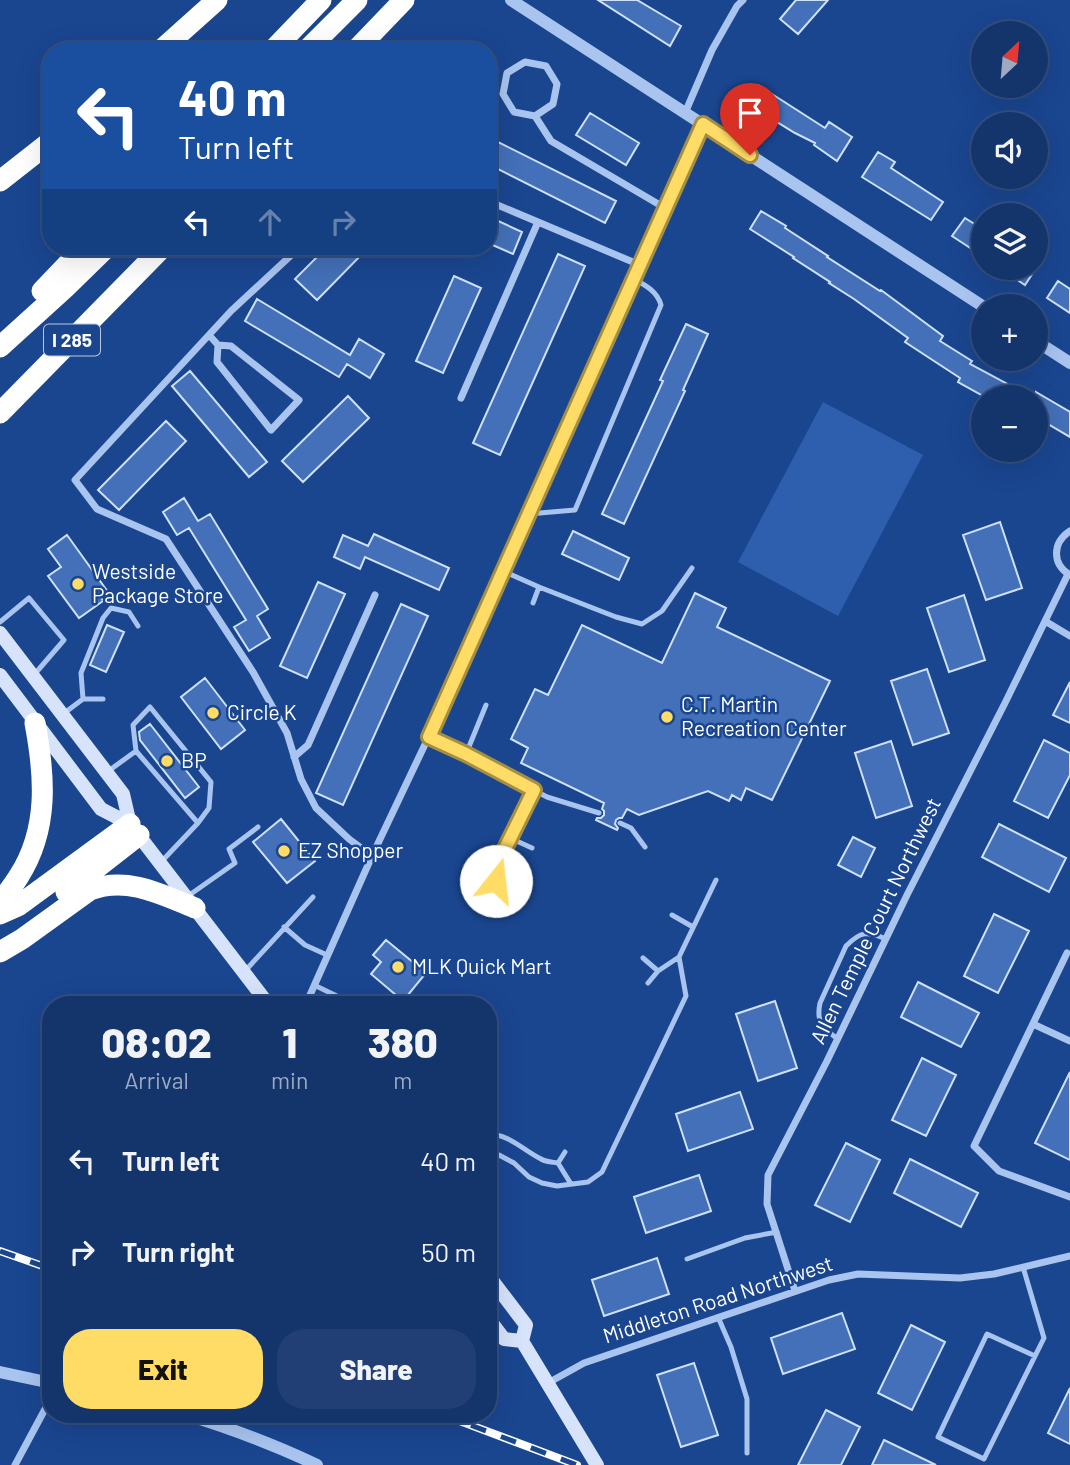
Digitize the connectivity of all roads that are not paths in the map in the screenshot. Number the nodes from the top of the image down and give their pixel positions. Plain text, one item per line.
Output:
1 (217, 0) edge
2 (321, 0) edge
3 (357, 0) edge
4 (404, 0) edge
5 (511, 0) edge
6 (743, 0) edge
7 (170, 42) edge
8 (281, 42) edge
9 (315, 42) edge
10 (364, 42) edge
11 (685, 113) junction
12 (535, 116) junction
13 (703, 124) junction
14 (42, 148) edge
15 (0, 181) edge
16 (497, 205) edge
17 (666, 208) junction
18 (538, 222) junction
19 (76, 256) edge
20 (98, 256) edge
21 (154, 256) edge
22 (290, 256) edge
23 (640, 265) junction
24 (634, 279) junction
25 (971, 299) edge
26 (0, 335) edge
27 (209, 335) junction
28 (218, 345) junction
29 (0, 347) edge
30 (1048, 349) edge
31 (1070, 363) edge
32 (461, 398) dead end
33 (0, 413) edge
34 (528, 514) junction
35 (1070, 531) edge
36 (692, 568) dead end
37 (503, 571) junction
38 (1069, 574) edge
39 (539, 587) junction
40 (375, 596) dead end
41 (533, 603) dead end
42 (1045, 621) junction
43 (0, 622) edge
44 (138, 626) dead end
45 (0, 633) edge
46 (1070, 636) edge
47 (0, 675) edge
48 (33, 676) junction
49 (83, 699) junction
50 (103, 699) dead end
51 (486, 705) dead end
52 (63, 715) junction
53 (35, 723) junction
54 (429, 737) junction
55 (136, 751) junction
56 (466, 754) junction
57 (294, 757) junction
58 (107, 772) junction
59 (534, 790) junction
60 (599, 813) dead end
61 (198, 823) junction
62 (620, 823) dead end
63 (258, 827) dead end
64 (135, 830) junction
65 (510, 838) junction
66 (645, 847) dead end
67 (531, 848) dead end
68 (372, 856) junction
69 (160, 862) junction
70 (716, 880) dead end
71 (510, 894) dead end
72 (313, 897) dead end
73 (0, 903) edge
74 (191, 903) junction
75 (0, 914) edge
76 (672, 915) dead end
77 (284, 927) junction
78 (693, 927) junction
79 (0, 936) edge
80 (886, 939) junction
81 (0, 951) edge
82 (1067, 953) dead end
83 (327, 955) junction
84 (679, 957) junction
85 (643, 958) dead end
86 (658, 971) junction
87 (244, 972) junction
88 (648, 983) dead end
89 (314, 985) junction
90 (262, 996) edge
91 (309, 996) edge
92 (337, 996) edge
93 (1034, 1024) junction
94 (838, 1039) junction
95 (1070, 1041) edge
96 (497, 1135) edge
97 (565, 1152) dead end
98 (497, 1155) edge
99 (558, 1163) junction
100 (571, 1184) junction
101 (1070, 1197) edge
102 (776, 1232) junction
103 (1070, 1256) edge
104 (687, 1259) dead end
105 (1023, 1267) junction
106 (497, 1287) edge
107 (795, 1291) junction
108 (718, 1317) junction
109 (497, 1330) edge
110 (522, 1341) junction
111 (1035, 1356) junction
112 (0, 1372) edge
113 (42, 1381) edge
114 (548, 1383) junction
115 (42, 1415) edge
116 (215, 1423) edge
117 (747, 1453) dead end
118 (15, 1465) edge
119 (317, 1465) edge
120 (597, 1465) edge

1 - 7 highway
2 - 8 highway
3 - 9 highway
4 - 10 highway
5 - 11 street
6 - 11 street
11 - 13 street
12 - 12 street
12 - 17 street
13 - 17 street
13 - 25 street
14 - 15 highway
16 - 18 street
17 - 23 street
18 - 23 street
18 - 32 street
19 - 26 highway, I 285
20 - 29 highway
21 - 33 highway, I 285
22 - 27 street
23 - 24 street
24 - 34 street
24 - 34 lane
27 - 28 street
27 - 57 street
28 - 28 street
30 - 31 street
34 - 37 street
35 - 38 street
36 - 39 lane
37 - 39 lane
37 - 54 street
38 - 42 street, Allen Temple Court Northwest
39 - 41 lane
40 - 57 street
42 - 46 street
42 - 80 street, Allen Temple Court Northwest
43 - 48 lane
44 - 49 lane
45 - 48 main road
47 - 53 main road
48 - 52 main road
49 - 50 lane
49 - 52 lane
51 - 56 lane
52 - 58 main road
53 - 64 main road
53 - 73 highway
54 - 56 lane
54 - 68 street
55 - 58 lane
55 - 61 lane
55 - 61 lane
56 - 59 lane
57 - 68 street
58 - 64 main road
59 - 60 lane
59 - 65 lane
61 - 69 lane
62 - 66 lane
63 - 74 lane
64 - 69 main road
64 - 75 highway
64 - 79 highway
65 - 67 lane
65 - 71 lane
68 - 83 street
69 - 74 main road
70 - 78 lane
72 - 77 lane
74 - 81 highway
74 - 87 main road
76 - 78 lane
77 - 83 lane
77 - 87 lane
78 - 84 lane
80 - 94 street, Allen Temple Court Northwest
80 - 94 lane
82 - 93 street
83 - 89 street
84 - 86 lane
84 - 100 lane
85 - 86 lane
86 - 88 lane
87 - 90 main road
89 - 91 street
89 - 92 lane
93 - 95 street
93 - 101 street
94 - 102 street, Allen Temple Court Northwest
96 - 99 lane
97 - 99 lane
98 - 100 lane
99 - 100 lane
102 - 104 lane
102 - 107 street, Allen Temple Court Northwest
103 - 105 street, Middleton Road Northwest
105 - 107 street, Middleton Road Northwest
105 - 111 lane
106 - 110 main road
107 - 108 street, Middleton Road Northwest
108 - 114 street, Middleton Road Northwest
108 - 117 lane
109 - 110 main road
110 - 114 main road
111 - 111 lane
112 - 113 street
114 - 120 main road
115 - 118 street
116 - 119 street

